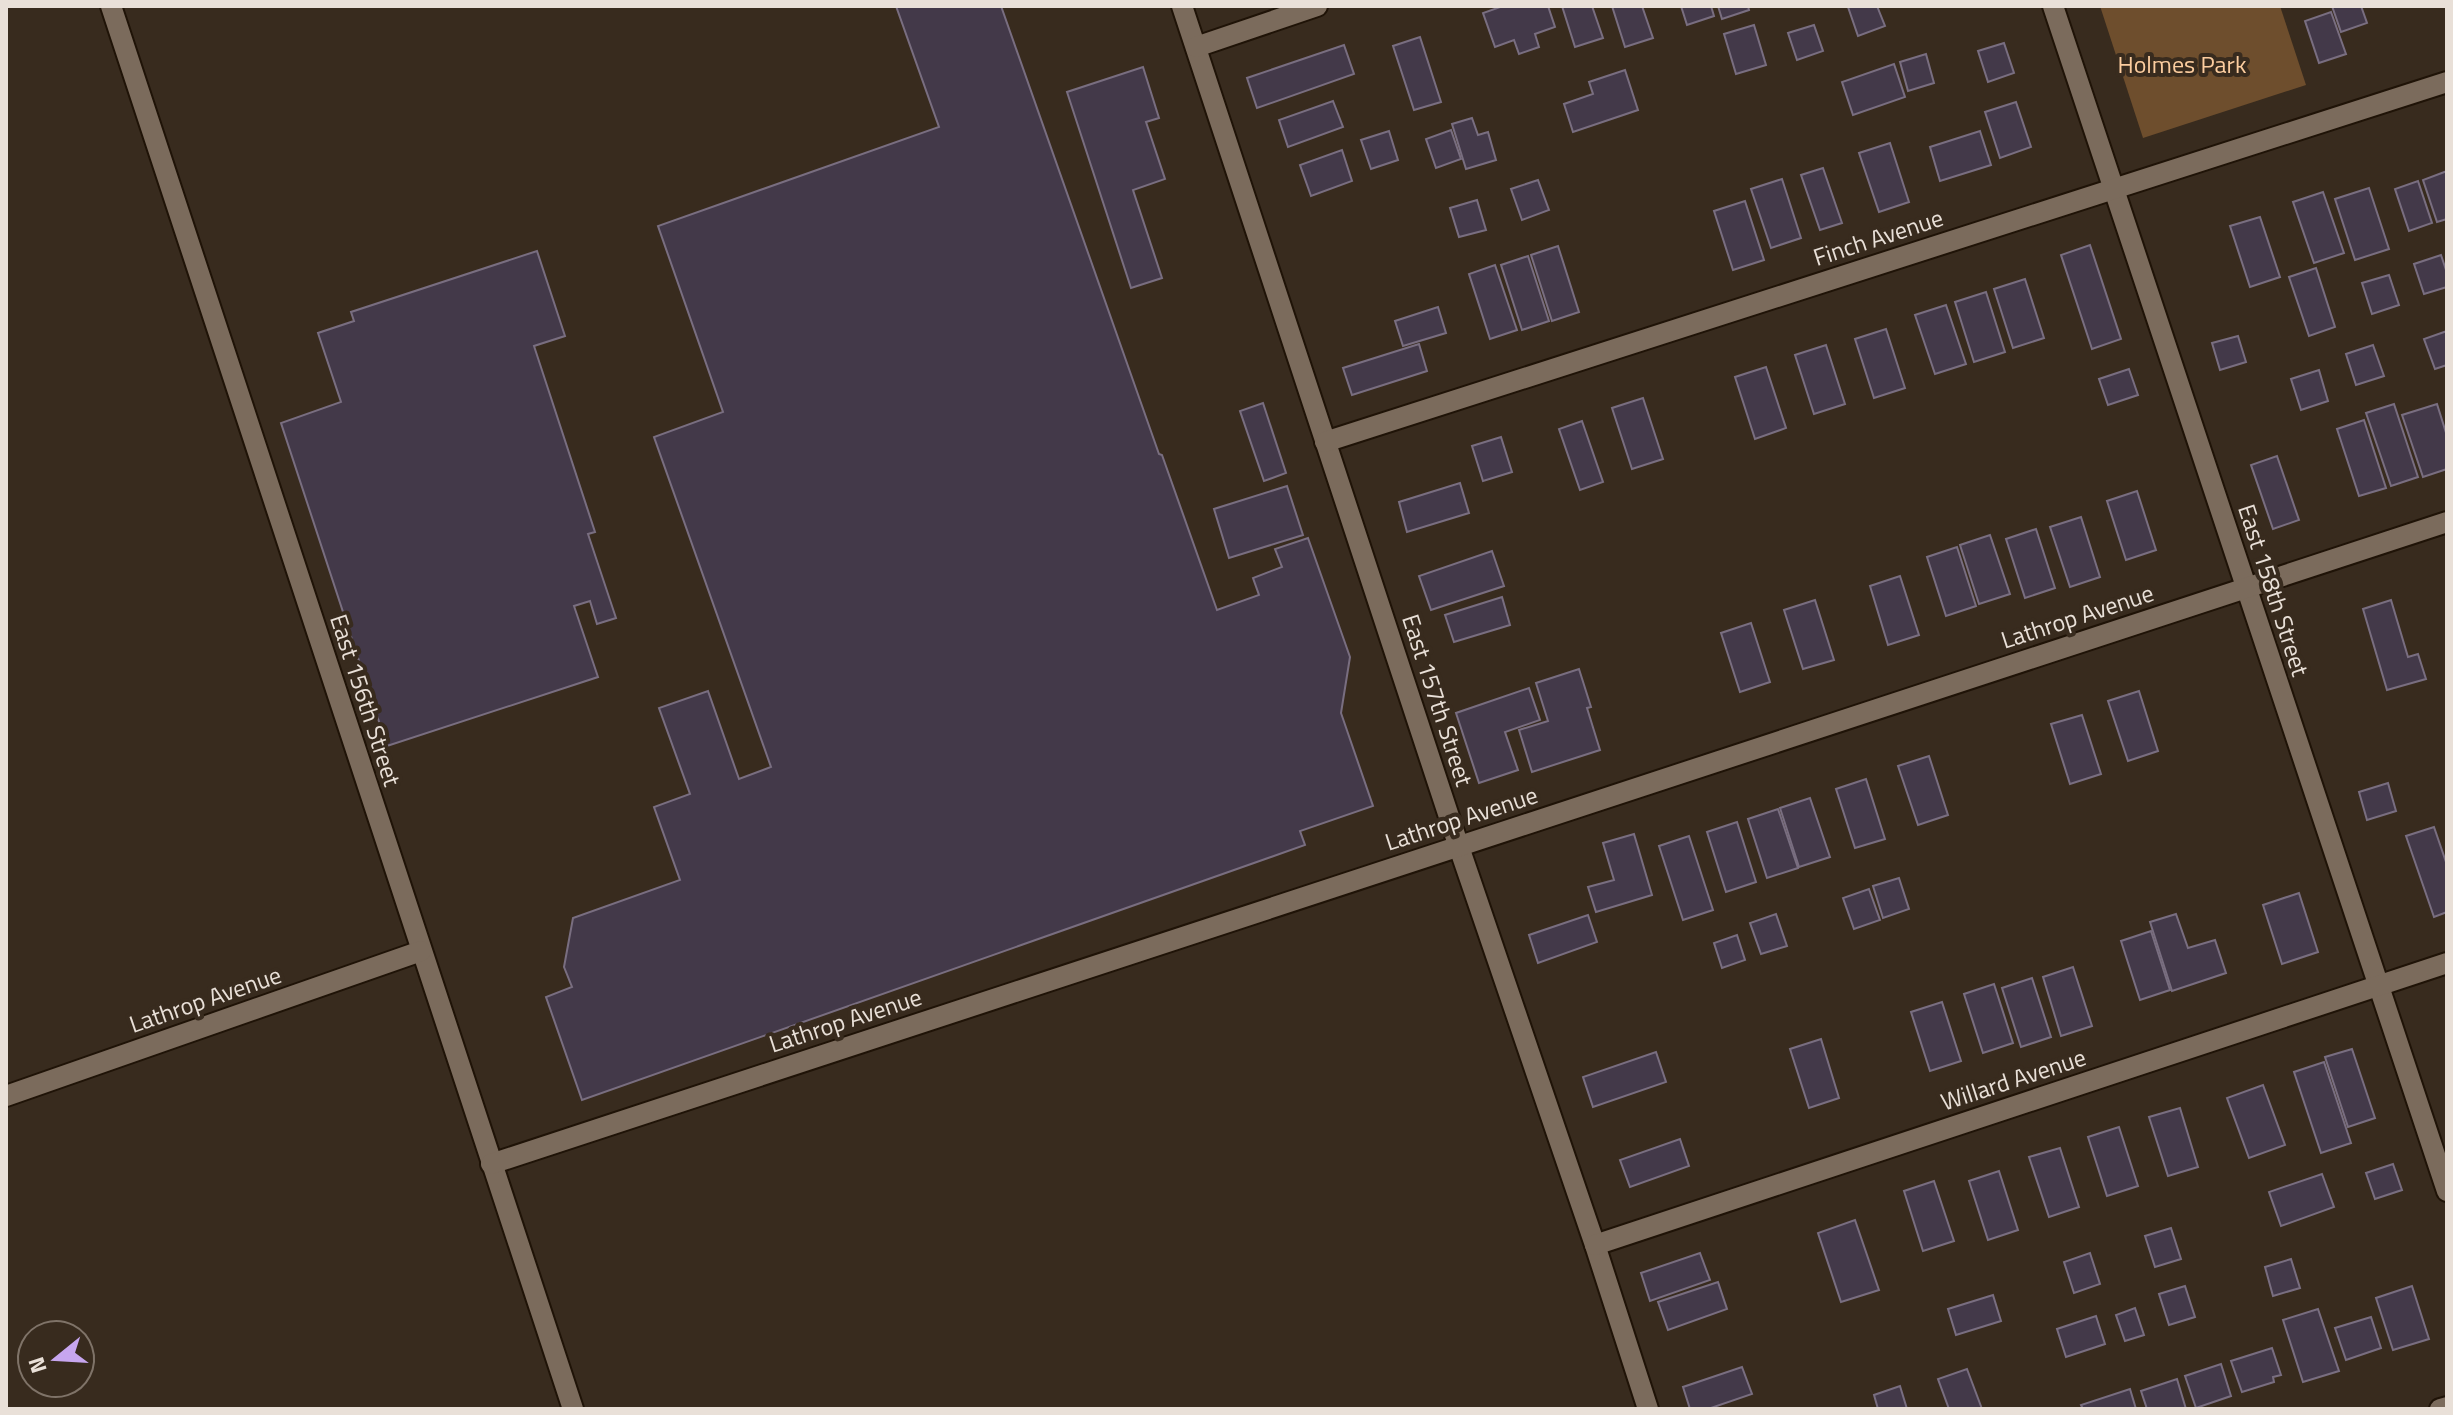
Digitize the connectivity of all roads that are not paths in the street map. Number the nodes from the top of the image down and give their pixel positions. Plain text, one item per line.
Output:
1 (111, 6) edge
2 (1182, 6) edge
3 (1317, 6) edge
4 (2053, 6) edge
5 (1196, 47) junction
6 (2447, 82) edge
7 (2114, 189) junction
8 (1325, 442) junction
9 (2447, 522) edge
10 (2246, 588) junction
11 (1459, 847) junction
12 (421, 951) junction
13 (2447, 963) edge
14 (2379, 985) junction
15 (6, 1096) edge
16 (491, 1164) junction
17 (2447, 1191) edge
18 (1595, 1245) junction
19 (2447, 1407) edge
20 (573, 1409) edge
21 (1648, 1409) edge
22 (2440, 1409) edge

1 - 12 street, East 156th Street
2 - 5 street, East 157th Street
3 - 5 street
4 - 7 street, East 158th Street
5 - 8 street, East 157th Street
6 - 7 street, Finch Avenue
7 - 8 street, Finch Avenue
7 - 10 street, East 158th Street
8 - 11 street, East 157th Street
9 - 10 street, Lathrop Avenue
10 - 11 street, Lathrop Avenue
10 - 14 street, East 158th Street
11 - 16 street, Lathrop Avenue
11 - 18 street, East 157th Street
12 - 15 street, Lathrop Avenue
12 - 16 street, East 156th Street
13 - 14 street, Willard Avenue
14 - 17 street, East 158th Street
14 - 18 street, Willard Avenue
16 - 20 street, East 156th Street
18 - 21 street, East 157th Street
19 - 22 street

